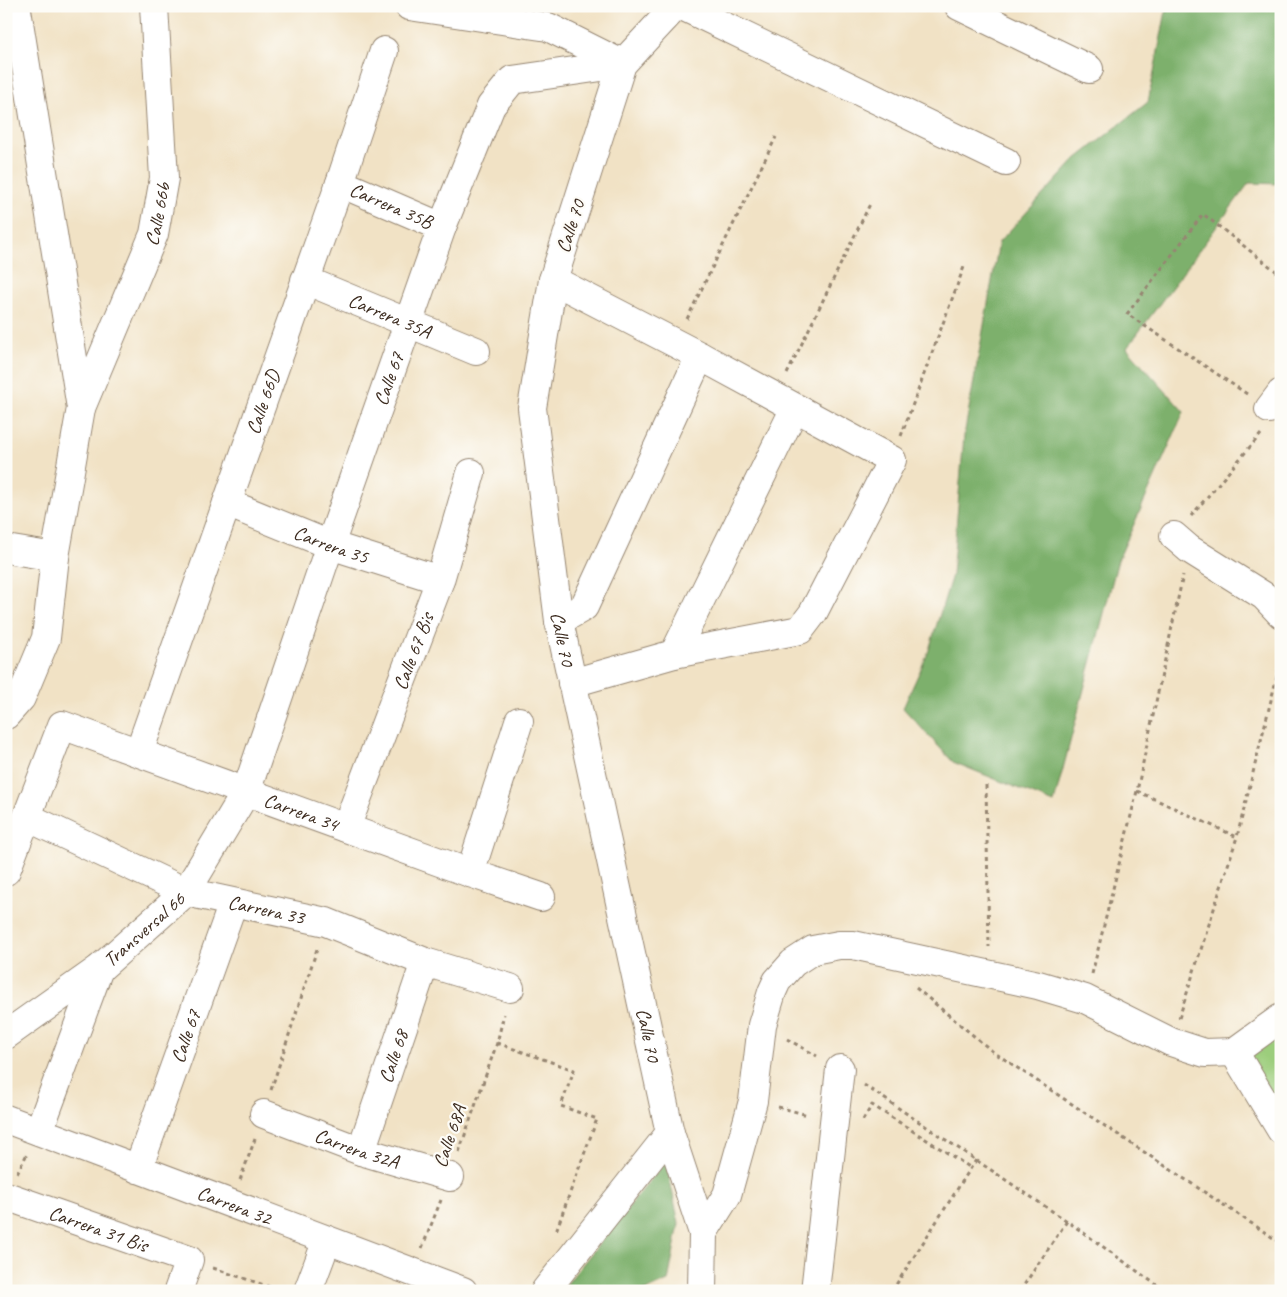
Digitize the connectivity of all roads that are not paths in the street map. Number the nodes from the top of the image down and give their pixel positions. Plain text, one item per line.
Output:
1 (154, 6) edge
2 (409, 6) edge
3 (676, 6) edge
4 (682, 6) edge
5 (959, 6) edge
6 (17, 10) dead end
7 (384, 51) dead end
8 (622, 64) junction
9 (1089, 69) dead end
10 (1006, 162) dead end
11 (340, 183) junction
12 (442, 227) junction
13 (305, 280) junction
14 (553, 280) junction
15 (408, 323) junction
16 (476, 351) dead end
17 (700, 356) junction
18 (786, 403) junction
19 (81, 408) junction
20 (471, 472) dead end
21 (227, 503) junction
22 (1181, 542) road end
23 (330, 545) junction
24 (6, 549) edge
25 (56, 558) junction
26 (440, 580) junction
27 (1281, 614) edge
28 (559, 621) junction
29 (674, 654) junction
30 (572, 683) junction
31 (6, 714) edge
32 (519, 721) dead end
33 (139, 752) junction
34 (246, 792) junction
35 (26, 817) junction
36 (346, 828) junction
37 (6, 872) edge
38 (470, 873) junction
39 (186, 892) junction
40 (541, 897) dead end
41 (233, 903) junction
42 (426, 962) junction
43 (99, 969) junction
44 (510, 988) road end
45 (1281, 1018) edge
46 (6, 1035) edge
47 (1234, 1052) junction
48 (840, 1069) road end
49 (264, 1114) road end
50 (6, 1119) edge
51 (1281, 1130) edge
52 (39, 1131) junction
53 (670, 1133) junction
54 (362, 1151) junction
55 (138, 1169) junction
56 (450, 1177) road end
57 (10, 1187) edge
58 (703, 1233) junction
59 (327, 1240) junction
60 (701, 1290) edge
61 (178, 1291) edge
62 (308, 1291) edge
63 (463, 1291) edge
64 (545, 1291) edge
65 (815, 1291) edge

1 - 19 street, Calle 66b
2 - 8 street
3 - 8 street, Calle 70
4 - 10 street
5 - 9 street
6 - 19 street
7 - 11 street, Calle 66D
8 - 12 street, Calle 67
8 - 14 street, Calle 70
11 - 12 street, Carrera 35B
11 - 13 street, Calle 66D
12 - 15 street, Calle 67
13 - 15 street, Carrera 35A
13 - 21 street, Calle 66D
14 - 17 street
14 - 28 street, Calle 70
15 - 16 street, Carrera 35A
15 - 23 street, Calle 67
17 - 18 street
17 - 28 street
18 - 29 street
18 - 29 street
19 - 25 street
20 - 26 street, Calle 67 Bis
21 - 23 street, Carrera 35
21 - 33 street, Calle 66D
22 - 27 street
23 - 26 street, Carrera 35
23 - 34 street, Calle 67
24 - 25 street
25 - 31 street
26 - 36 street, Calle 67 Bis
28 - 30 street, Calle 70
29 - 30 street
30 - 53 street, Calle 70
32 - 38 street
33 - 34 street, Carrera 34
33 - 35 street, Carrera 34
34 - 36 street, Carrera 34
34 - 39 street, Transversal 66
35 - 37 street
35 - 39 street, Carrera 33
36 - 38 street, Carrera 34
38 - 40 street, Carrera 34
39 - 41 street, Carrera 33
39 - 43 street, Transversal 66
41 - 42 street, Carrera 33
41 - 55 street, Calle 67
42 - 44 street, Carrera 33
42 - 54 street, Calle 68
43 - 46 street, Transversal 66
43 - 52 street
45 - 47 street
47 - 51 street
47 - 58 street
48 - 65 street
49 - 54 street, Carrera 32A
50 - 52 street, Carrera 32
52 - 55 street, Carrera 32
53 - 58 street, Calle 70
53 - 64 street
54 - 56 street, Carrera 32A
55 - 59 street, Carrera 32
57 - 61 street, Carrera 31 Bis
58 - 60 street, Calle 70
59 - 62 street
59 - 63 street, Carrera 32

